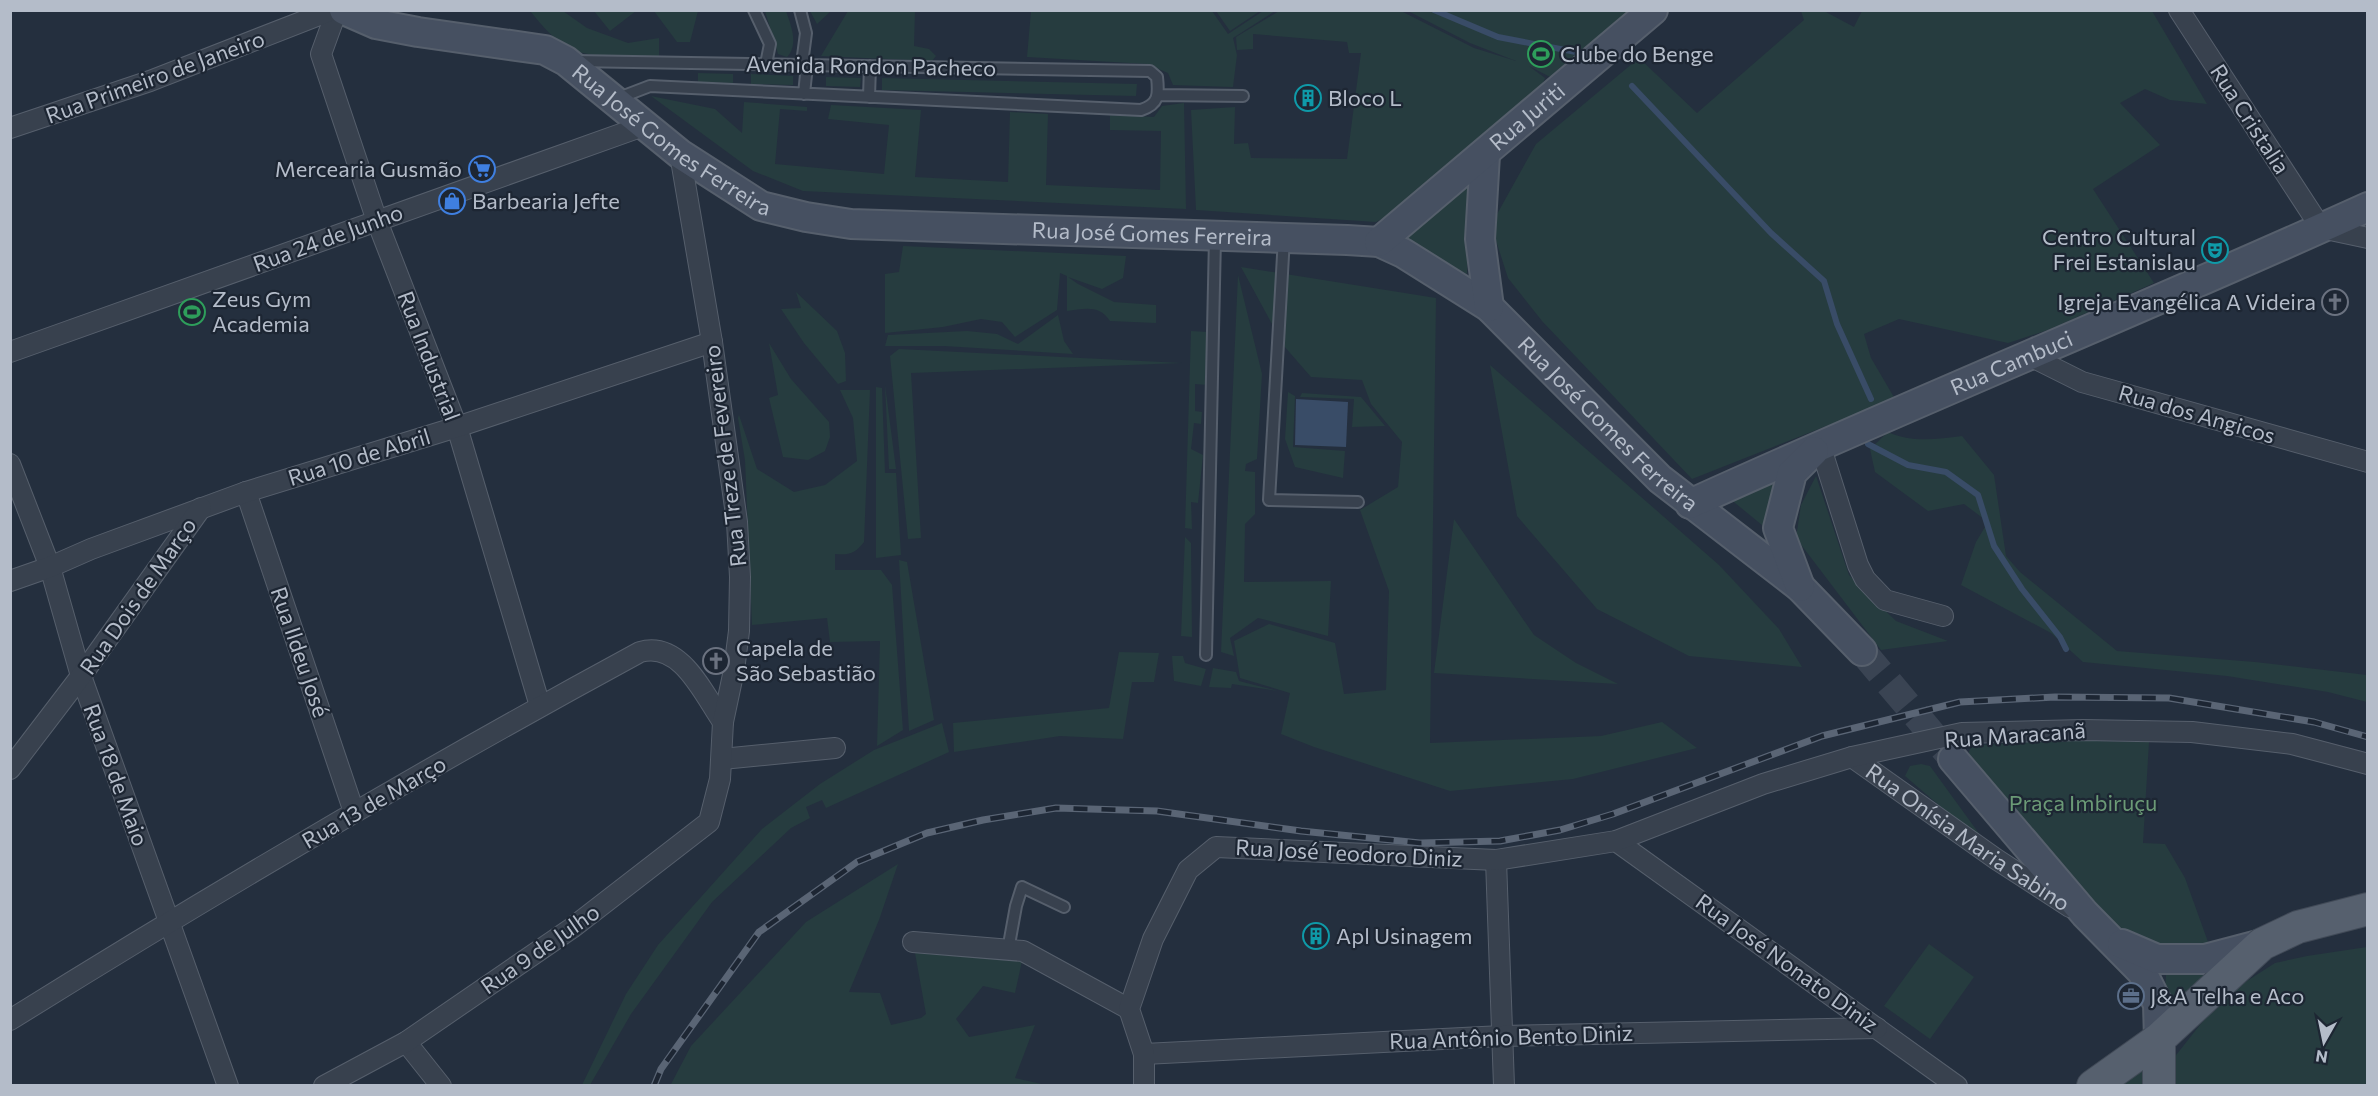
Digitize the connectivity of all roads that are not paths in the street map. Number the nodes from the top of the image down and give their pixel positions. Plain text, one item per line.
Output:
1 (332, 10) edge
2 (338, 10) edge
3 (344, 10) edge
4 (754, 10) edge
5 (800, 10) edge
6 (1653, 10) edge
7 (2179, 10) edge
8 (566, 61) junction
9 (766, 64) junction
10 (807, 65) junction
11 (870, 66) junction
12 (804, 94) junction
13 (1159, 95) junction
14 (1243, 96) dead end
15 (869, 97) junction
16 (615, 100) junction
17 (646, 125) junction
18 (10, 128) edge
19 (680, 154) junction
20 (1485, 155) junction
21 (2367, 207) edge
22 (377, 221) junction
23 (2321, 228) junction
24 (1215, 234) junction
25 (1284, 237) junction
26 (2367, 238) edge
27 (1379, 242) junction
28 (1489, 307) junction
29 (711, 342) junction
30 (10, 352) edge
31 (2030, 356) junction
32 (457, 427) junction
33 (1820, 445) junction
34 (2367, 462) edge
35 (10, 464) edge
36 (246, 492) junction
37 (1358, 502) dead end
38 (1690, 504) junction
39 (201, 508) junction
40 (50, 567) junction
41 (10, 581) edge
42 (1800, 587) junction
43 (1943, 616) dead end
44 (1862, 651) tunnel mouth
45 (1206, 655) dead end
46 (81, 676) junction
47 (540, 706) junction
48 (723, 722) junction
49 (835, 748) dead end
50 (1852, 757) junction
51 (1953, 759) tunnel mouth
52 (2367, 764) edge
53 (10, 769) edge
54 (721, 769) junction
55 (354, 812) junction
56 (1616, 841) junction
57 (1496, 860) junction
58 (2366, 905) edge
59 (1064, 907) dead end
60 (2085, 914) junction
61 (168, 922) junction
62 (2109, 938) junction
63 (914, 942) dead end
64 (2262, 944) junction
65 (1008, 950) junction
66 (1129, 1009) junction
67 (10, 1020) edge
68 (1877, 1028) junction
69 (1502, 1036) junction
70 (2159, 1039) junction
71 (406, 1041) junction
72 (1144, 1054) junction
73 (228, 1086) edge
74 (324, 1086) edge
75 (441, 1086) edge
76 (1144, 1086) edge
77 (1504, 1086) edge
78 (1957, 1086) edge
79 (2093, 1086) edge
80 (2159, 1086) edge

1 - 18 street, Rua Primeiro de Janeiro
2 - 22 street, Rua Industrial
3 - 8 street, Rua José Gomes Ferreira
4 - 9 lane
5 - 10 lane
6 - 20 street, Rua Juriti
7 - 23 street, Rua Cristalia
8 - 9 lane, Avenida Rondon Pacheco
8 - 16 street, Rua José Gomes Ferreira
9 - 10 lane, Avenida Rondon Pacheco
10 - 11 lane, Avenida Rondon Pacheco
10 - 12 lane
11 - 13 lane, Avenida Rondon Pacheco
11 - 15 lane
12 - 15 lane, Avenida Rondon Pacheco
12 - 16 lane, Avenida Rondon Pacheco
13 - 14 lane
13 - 15 lane, Avenida Rondon Pacheco
16 - 17 street, Rua José Gomes Ferreira
17 - 19 street, Rua José Gomes Ferreira
17 - 22 street, Rua 24 de Junho
19 - 24 street, Rua José Gomes Ferreira
19 - 29 street, Rua Treze de Fevereiro
20 - 27 street, Rua Juriti
20 - 28 street, Rua Juriti
21 - 23 street, Rua Cambuci
22 - 30 street, Rua 24 de Junho
22 - 32 street, Rua Industrial
23 - 26 street
23 - 31 street, Rua Cambuci
24 - 25 street, Rua José Gomes Ferreira
24 - 45 lane
25 - 27 street, Rua José Gomes Ferreira
25 - 37 lane
27 - 28 street, Rua José Gomes Ferreira
28 - 38 street, Rua José Gomes Ferreira
29 - 32 street, Rua 10 de Abril
29 - 48 street, Rua Treze de Fevereiro
31 - 33 street, Rua Cambuci
31 - 34 street, Rua dos Angicos
32 - 36 street, Rua 10 de Abril
32 - 47 street, Rua Industrial
33 - 38 street, Rua Cambuci
33 - 42 street
33 - 43 street
35 - 40 street, Rua 18 de Maio
36 - 39 street, Rua 10 de Abril
36 - 55 street, Rua Ildeu José
38 - 42 street, Rua José Gomes Ferreira
39 - 40 street, Rua 10 de Abril
39 - 46 street, Rua Dois de Março
40 - 41 street, Rua 10 de Abril
40 - 46 street, Rua 18 de Maio
42 - 44 street, Rua José Gomes Ferreira
46 - 53 street, Rua Dois de Março
46 - 61 street, Rua 18 de Maio
47 - 48 street, Rua 13 de Março
47 - 55 street, Rua 13 de Março
48 - 54 street, Rua Treze de Fevereiro
49 - 54 street
50 - 52 street, Rua Maracanã
50 - 56 street, Rua Maracanã
50 - 60 street, Rua Onísia Maria Sabino
51 - 60 street, Rua Onísia Maria Sabino
54 - 71 street, Rua 9 de Julho
55 - 61 street, Rua 13 de Março
56 - 57 street, Rua Maracanã
56 - 68 street, Rua José Nonato Diniz
57 - 66 street, Rua José Teodoro Diniz
57 - 69 street
58 - 64 main road
59 - 65 lane
60 - 62 street, Rua Onísia Maria Sabino
61 - 67 street, Rua 13 de Março
61 - 73 street, Rua 18 de Maio
62 - 64 street, Rua Onísia Maria Sabino
62 - 70 street, Rua Onísia Maria Sabino
63 - 65 street
64 - 70 main road
65 - 66 street
66 - 72 street
68 - 69 street, Rua Antônio Bento Diniz
68 - 78 street, Rua José Nonato Diniz
69 - 72 street, Rua Antônio Bento Diniz
69 - 77 street
70 - 79 main road
70 - 80 main road
71 - 74 street, Rua 9 de Julho
71 - 75 street
72 - 76 street

